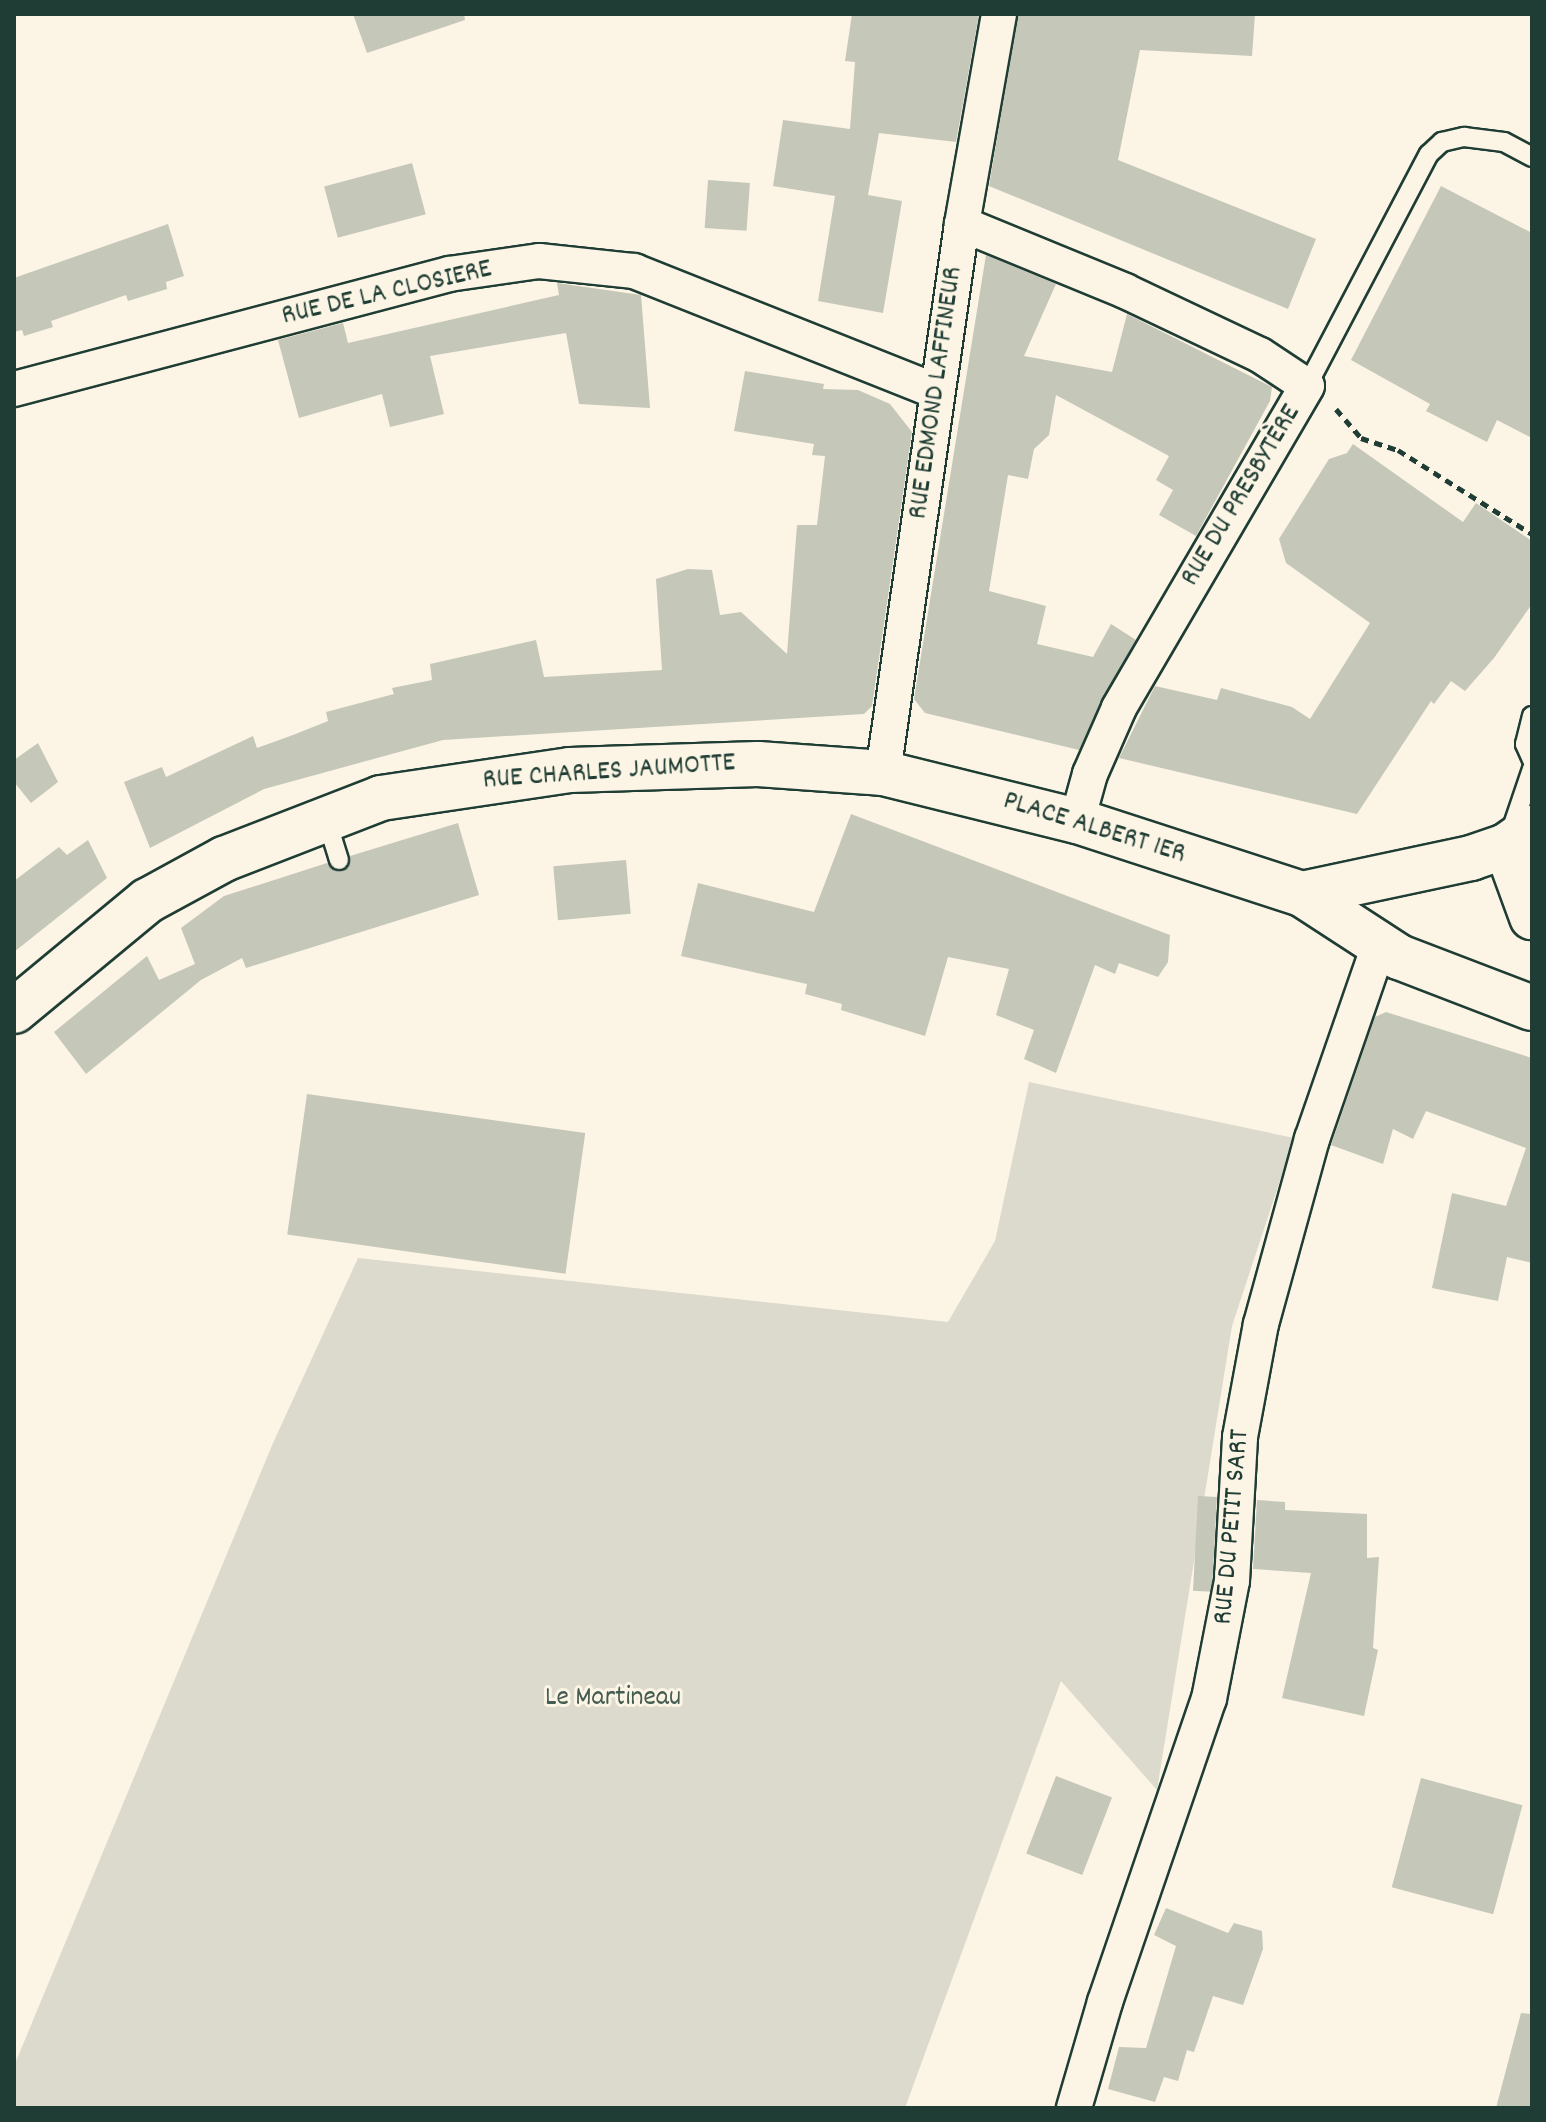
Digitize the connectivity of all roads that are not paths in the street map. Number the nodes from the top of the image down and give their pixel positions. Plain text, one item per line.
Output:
1 (999, 14) edge
2 (1532, 157) edge
3 (962, 224) junction
4 (1307, 386) junction
5 (14, 389) edge
6 (936, 391) junction
7 (1532, 716) edge
8 (1532, 760) edge
9 (1532, 769) edge
10 (883, 773) junction
11 (326, 818) junction
12 (1077, 821) junction
13 (1519, 837) edge
14 (339, 860) dead end
15 (1302, 894) junction
16 (1532, 917) edge
17 (1380, 943) junction
18 (1532, 1008) edge
19 (14, 1011) edge
20 (1074, 2108) edge

1 - 3 street, RUE EDMOND LAFFINEUR
2 - 4 lane
3 - 4 street, RUE DU PRESBYTÈRE
3 - 6 street, RUE EDMOND LAFFINEUR
4 - 12 street, RUE DU PRESBYTÈRE
5 - 6 street, RUE DE LA CLOSIERE
6 - 10 street, RUE EDMOND LAFFINEUR
7 - 8 lane
9 - 13 lane
10 - 11 main road, RUE CHARLES JAUMOTTE
10 - 12 main road, PLACE ALBERT 1ER
11 - 14 lane
11 - 19 main road, RUE CHARLES JAUMOTTE
12 - 15 main road, PLACE ALBERT 1ER
13 - 15 main road, PLACE ALBERT 1ER
13 - 16 main road
15 - 17 main road, PLACE ALBERT 1ER
17 - 18 main road, PLACE ALBERT 1ER
17 - 20 street, RUE DU PETIT SART

